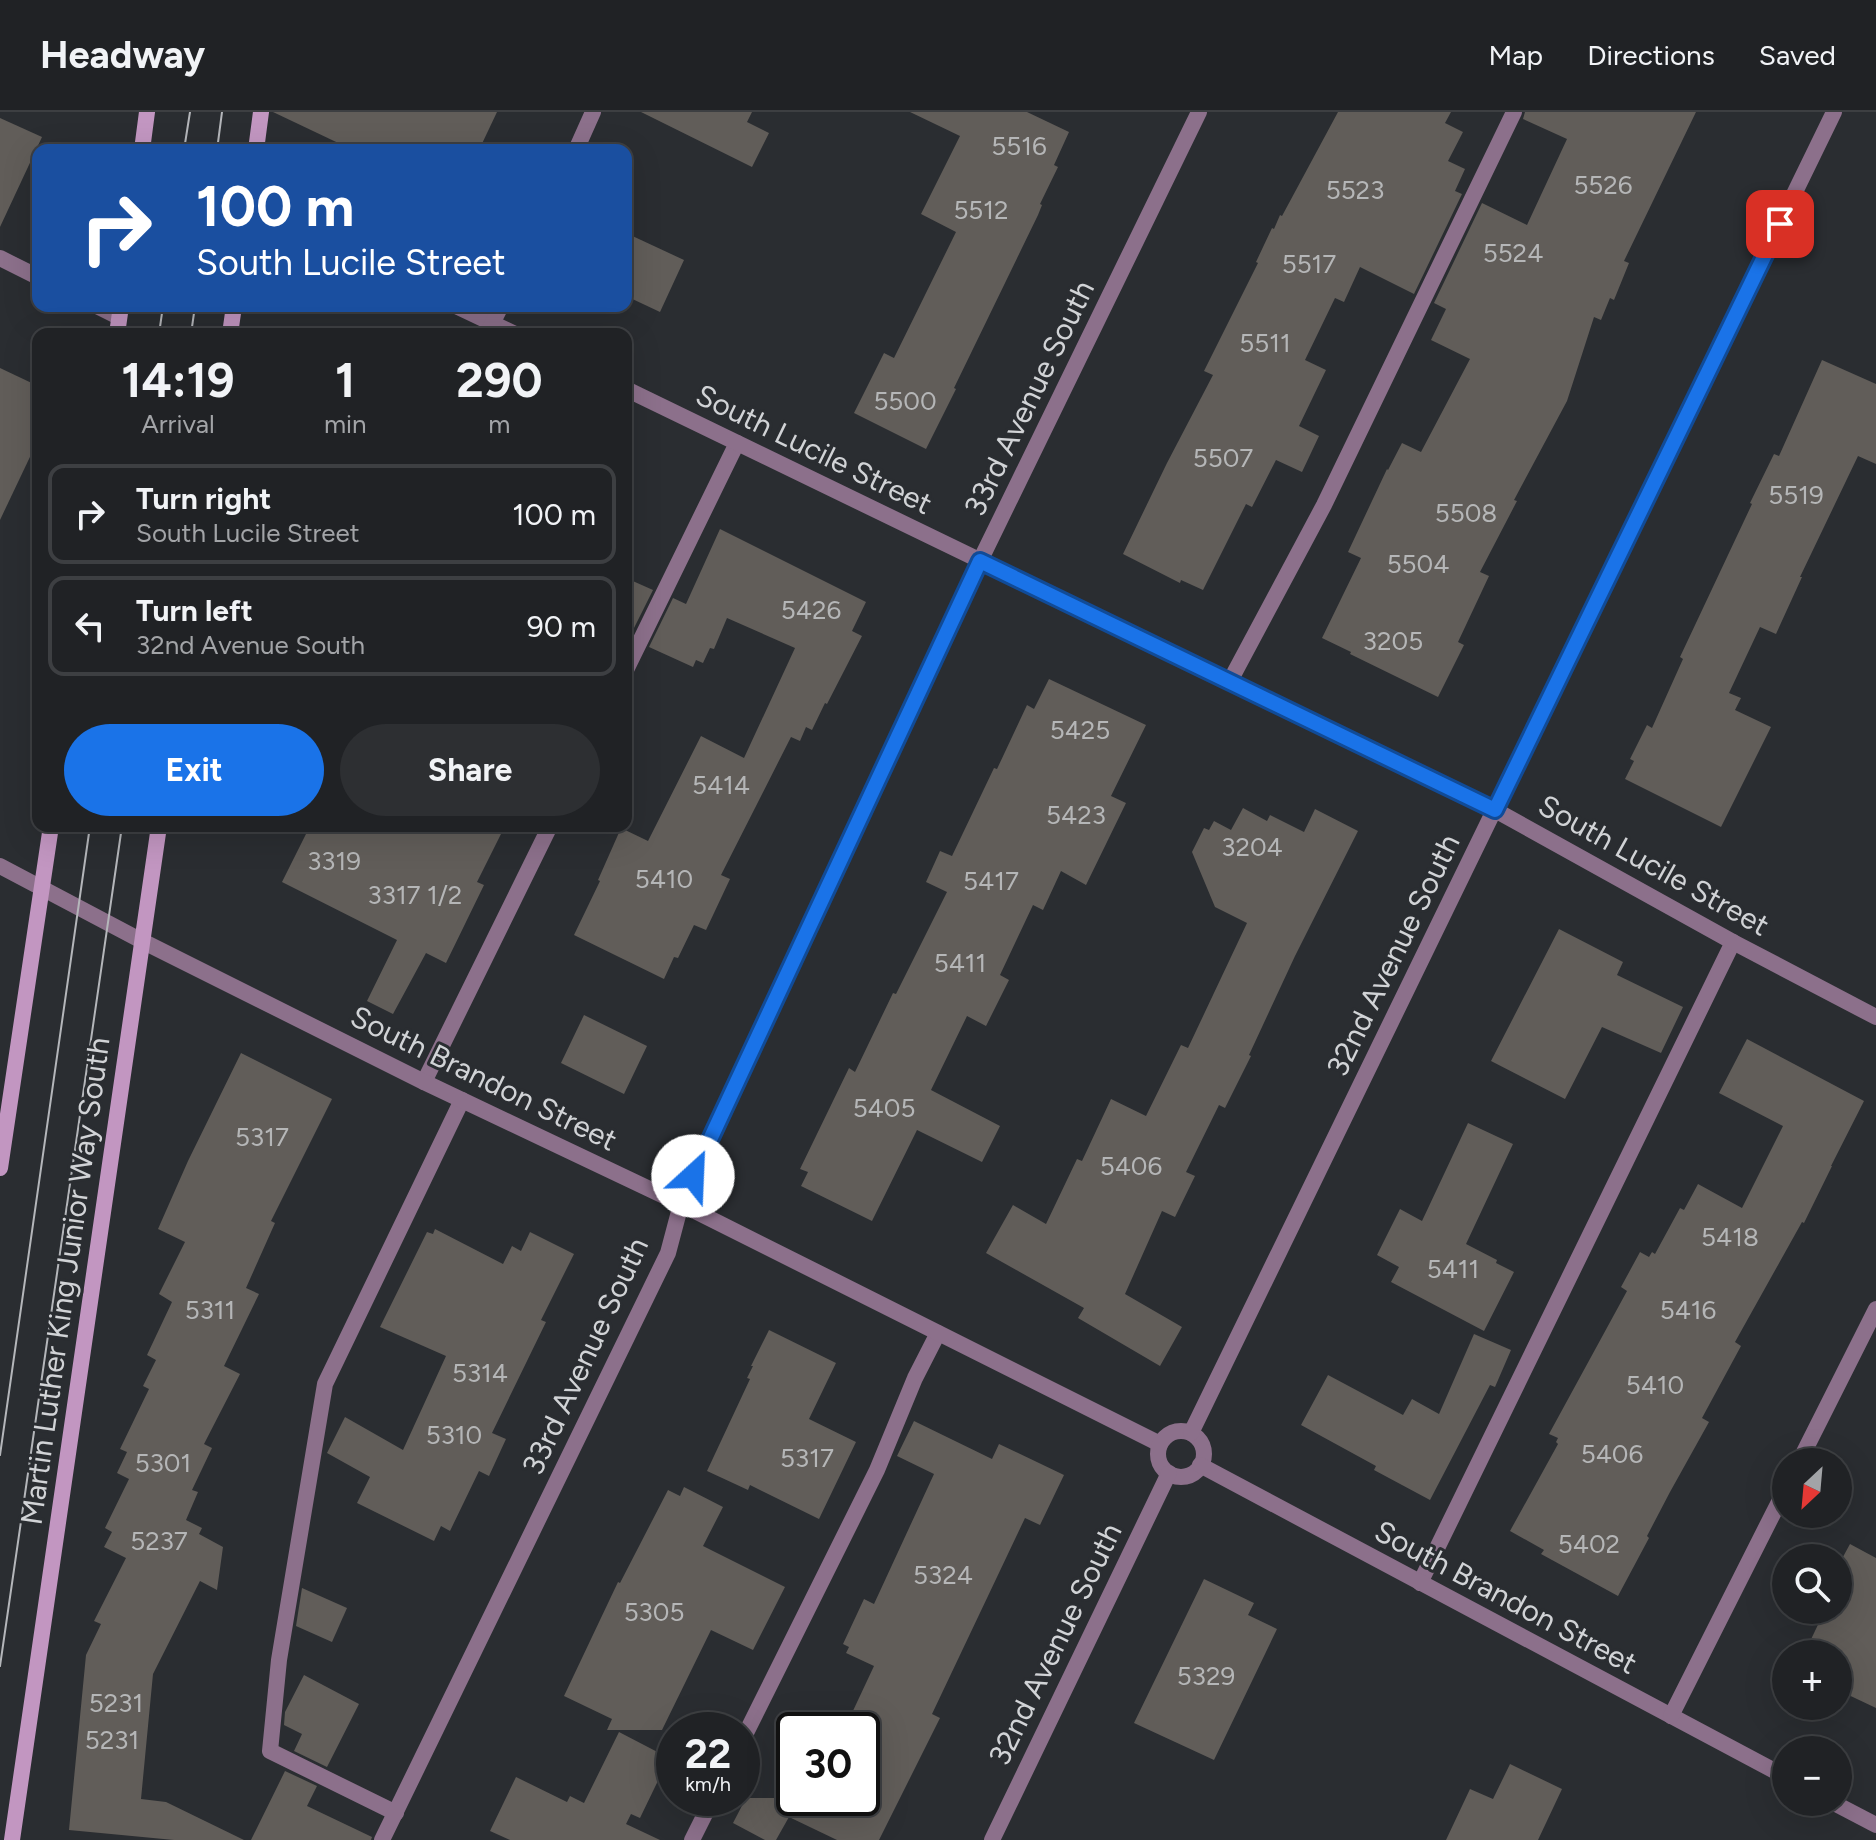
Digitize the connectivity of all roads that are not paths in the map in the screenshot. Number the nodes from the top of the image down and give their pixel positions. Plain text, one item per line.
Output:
1 (147, 112) edge
2 (261, 112) edge
3 (593, 112) edge
4 (1199, 112) edge
5 (1514, 112) edge
6 (1834, 112) edge
7 (143, 144) edge
8 (257, 144) edge
9 (579, 144) edge
10 (0, 258) edge
11 (32, 274) edge
12 (465, 312) edge
13 (490, 328) edge
14 (632, 392) edge
15 (737, 443) junction
16 (980, 561) junction
17 (632, 658) edge
18 (1230, 681) junction
19 (1495, 810) junction
20 (50, 832) edge
21 (158, 832) edge
22 (547, 832) edge
23 (0, 866) edge
24 (43, 888) junction
25 (142, 941) junction
26 (1733, 942) junction
27 (1876, 1017) edge
28 (424, 1082) junction
29 (462, 1100) junction
30 (0, 1168) edge
31 (681, 1204) junction
32 (1876, 1309) edge
33 (938, 1333) junction
34 (1191, 1433) junction
35 (1160, 1444) junction
36 (1806, 1448) edge
37 (1200, 1465) junction
38 (1169, 1473) junction
39 (1772, 1516) edge
40 (1420, 1583) junction
41 (756, 1712) edge
42 (1671, 1716) junction
43 (1772, 1770) edge
44 (1852, 1812) edge
45 (396, 1813) junction
46 (704, 1816) edge
47 (1876, 1825) edge
48 (12, 1840) edge
49 (382, 1840) edge
50 (692, 1840) edge
51 (992, 1840) edge

1 - 7 main road
2 - 8 main road
3 - 9 street
4 - 16 street, 33rd Avenue South
5 - 18 street
6 - 19 street, 32nd Avenue South
10 - 11 street
12 - 13 street
14 - 15 street, South Lucile Street
15 - 16 street, South Lucile Street
15 - 17 street
16 - 18 street, South Lucile Street
16 - 31 street, 33rd Avenue South
18 - 19 street, South Lucile Street
19 - 26 street, South Lucile Street
19 - 34 street, 32nd Avenue South
20 - 24 main road
21 - 25 main road, Martin Luther King Junior Way South
22 - 28 street
23 - 24 street, South Brandon Street
24 - 25 street, South Brandon Street
24 - 30 main road
25 - 28 street, South Brandon Street
25 - 48 main road, Martin Luther King Junior Way South
26 - 27 street, South Lucile Street
26 - 40 street
28 - 29 street, South Brandon Street
29 - 31 street, South Brandon Street
29 - 45 street
31 - 33 street, South Brandon Street
31 - 45 street, 33rd Avenue South
32 - 36 street
33 - 35 street, South Brandon Street
33 - 41 street
34 - 35 street
34 - 37 street
35 - 38 street
37 - 38 street
37 - 40 street, South Brandon Street
38 - 51 street, 32nd Avenue South
39 - 42 street
40 - 42 street, South Brandon Street
42 - 43 street, South Brandon Street
44 - 47 street
45 - 49 street, 33rd Avenue South
46 - 50 street

